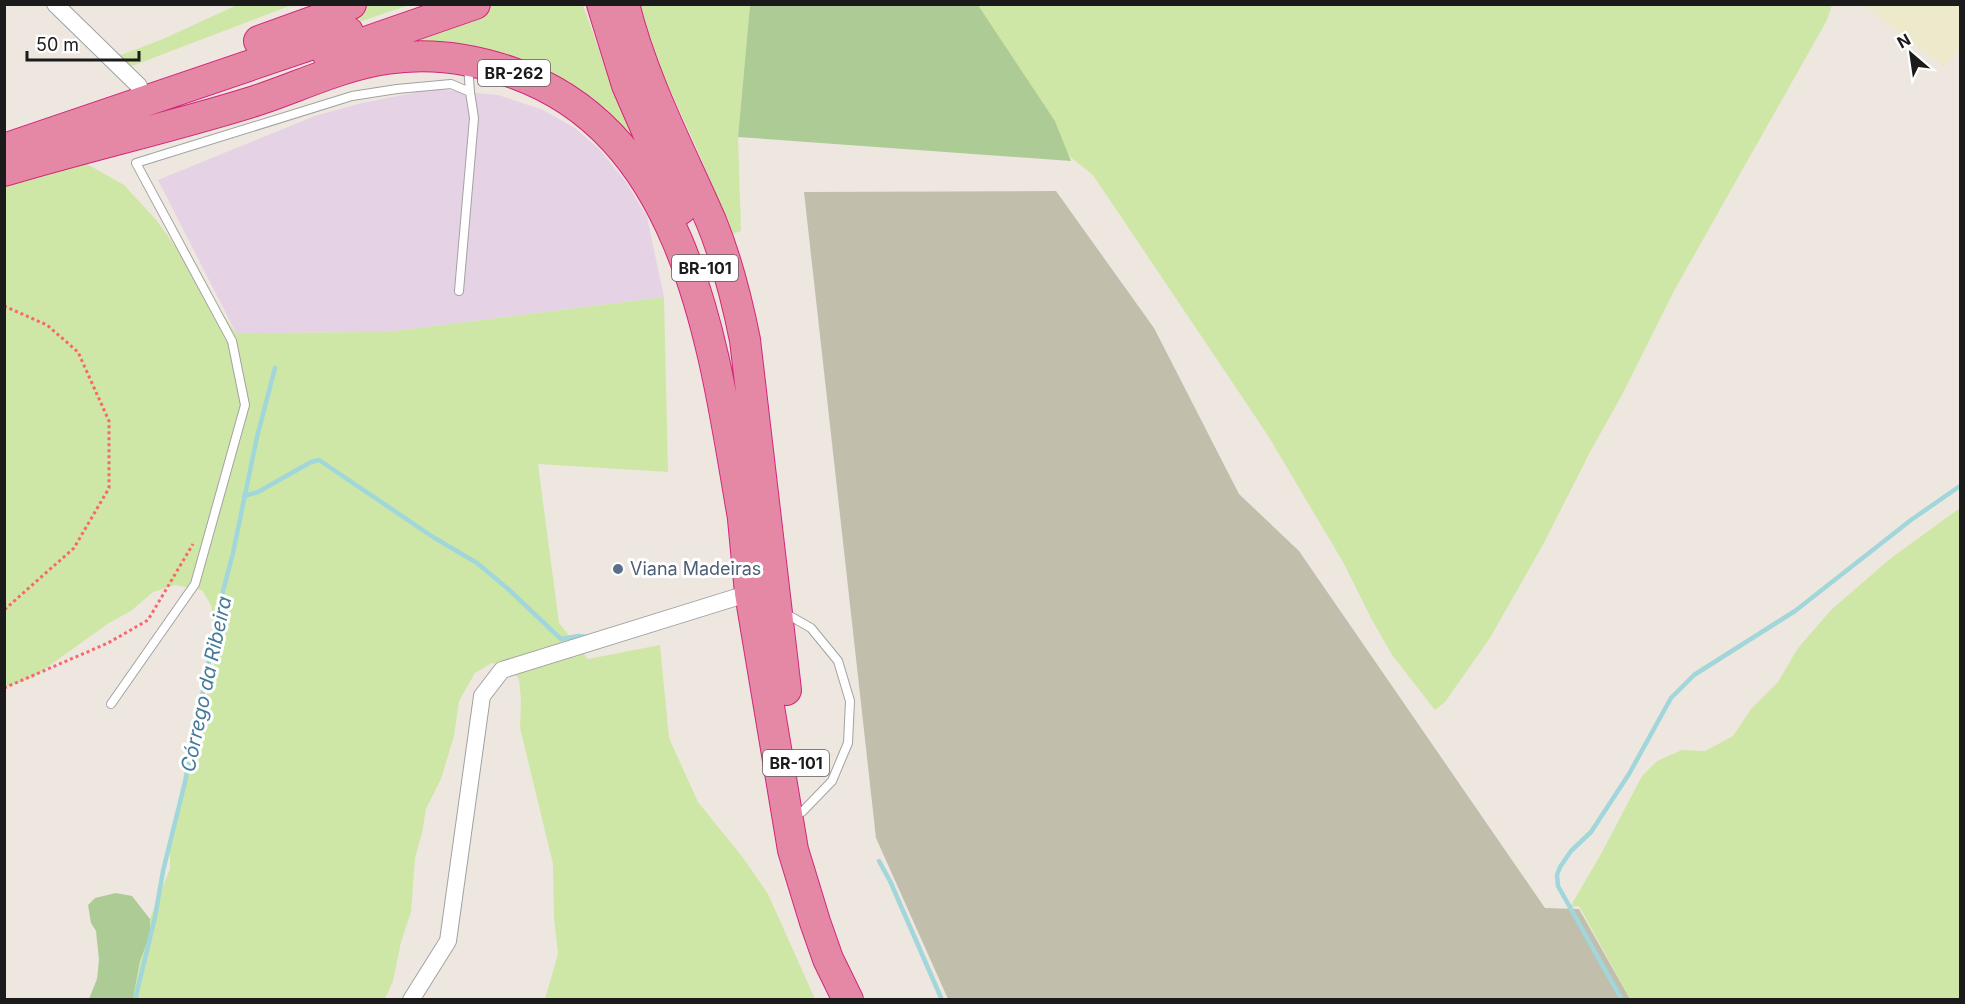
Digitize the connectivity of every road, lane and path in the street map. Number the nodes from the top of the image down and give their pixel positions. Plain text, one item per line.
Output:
1 (55, 4) edge
2 (351, 4) edge
3 (430, 4) edge
4 (475, 4) edge
5 (602, 4) edge
6 (624, 4) edge
7 (468, 60) junction
8 (139, 86) junction
9 (470, 92) junction
10 (4, 139) edge
11 (4, 149) edge
12 (4, 165) edge
13 (4, 171) edge
14 (459, 291) dead end
15 (4, 306) edge
16 (743, 518) junction
17 (195, 540) dead end
18 (763, 600) junction
19 (4, 610) edge
20 (4, 688) edge
21 (111, 704) dead end
22 (802, 812) junction
23 (411, 999) edge
24 (848, 999) edge
25 (865, 999) edge

1 - 8 street
2 - 8 highway
3 - 11 highway
4 - 12 highway
5 - 16 highway, BR-101
6 - 18 highway, BR-101
7 - 9 lane
7 - 13 highway, BR-262
7 - 16 highway, BR-262
8 - 10 highway
9 - 14 lane
9 - 21 lane
15 - 19 path
16 - 18 highway, BR-101
17 - 20 path
18 - 22 highway, BR-101
18 - 22 lane
18 - 23 street
18 - 24 highway, BR-101
22 - 25 highway, BR-101

